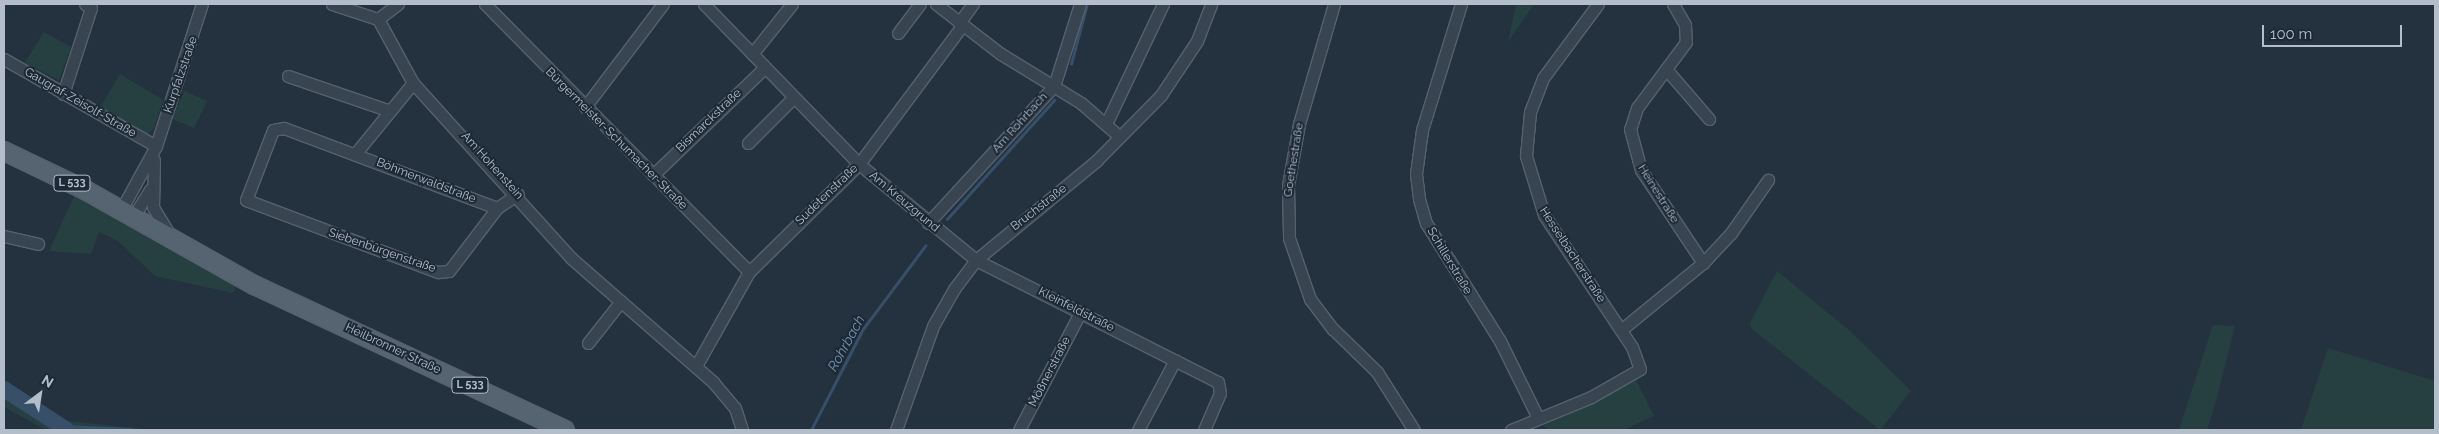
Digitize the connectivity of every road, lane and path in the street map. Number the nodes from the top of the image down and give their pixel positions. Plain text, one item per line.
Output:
1 (85, 4) edge
2 (202, 4) edge
3 (332, 4) edge
4 (398, 4) edge
5 (485, 4) edge
6 (663, 4) edge
7 (704, 4) edge
8 (792, 4) edge
9 (920, 4) edge
10 (936, 4) edge
11 (973, 4) edge
12 (1080, 4) edge
13 (1163, 4) edge
14 (1211, 4) edge
15 (1334, 4) edge
16 (1461, 4) edge
17 (1598, 4) edge
18 (1673, 4) edge
19 (378, 19) junction
20 (961, 24) junction
21 (898, 33) dead end
22 (752, 54) junction
23 (4, 59) edge
24 (764, 68) junction
25 (1666, 69) junction
26 (288, 76) dead end
27 (413, 82) junction
28 (1054, 86) junction
29 (63, 94) junction
30 (793, 98) junction
31 (585, 107) junction
32 (390, 111) junction
33 (1709, 119) dead end
34 (1106, 124) junction
35 (1119, 136) junction
36 (748, 143) dead end
37 (156, 146) junction
38 (4, 151) edge
39 (355, 154) junction
40 (859, 164) junction
41 (653, 176) junction
42 (1768, 180) dead end
43 (150, 190) junction
44 (518, 194) junction
45 (246, 200) joint
46 (497, 208) junction
47 (127, 213) junction
48 (928, 223) junction
49 (4, 236) edge
50 (174, 240) junction
51 (38, 244) dead end
52 (976, 260) junction
53 (1703, 263) junction
54 (749, 272) junction
55 (622, 301) junction
56 (1080, 313) junction
57 (1621, 330) junction
58 (588, 343) dead end
59 (1175, 360) junction
60 (696, 366) junction
61 (1538, 418) junction
62 (565, 430) edge
63 (742, 430) edge
64 (896, 430) edge
65 (1019, 430) edge
66 (1138, 430) edge
67 (1204, 430) edge
68 (1414, 430) edge
69 (1511, 430) edge

1 - 29 street
2 - 37 street, Kurpfalzstraße
3 - 19 street
4 - 19 street
5 - 31 street, Bürgermeister-Schumacher-Straße
6 - 31 street
7 - 22 street, Am Kreuzgrund
8 - 22 street
9 - 21 street
10 - 20 street
11 - 20 street, Sudetenstraße
12 - 28 street, Am Rohrbach
13 - 34 street
14 - 35 street, Bruchstraße
15 - 68 street, Goethestraße
16 - 61 street, Schillerstraße
17 - 57 street, Hesselbacherstraße
18 - 25 street, Heinestraße
19 - 27 street, Am Hohenstein
20 - 28 street
20 - 40 street, Sudetenstraße
22 - 24 street, Am Kreuzgrund
23 - 29 street, Gaugraf-Zeisolf-Straße
24 - 30 street, Am Kreuzgrund
24 - 41 street, Bismarckstraße
25 - 33 street
25 - 53 street, Heinestraße
26 - 32 street
27 - 32 street
27 - 44 street, Am Hohenstein
28 - 34 street
28 - 48 street, Am Rohrbach
29 - 37 street, Gaugraf-Zeisolf-Straße
30 - 36 street
30 - 40 street, Am Kreuzgrund
31 - 41 street, Bürgermeister-Schumacher-Straße
32 - 39 street
34 - 35 street
35 - 52 street, Bruchstraße
37 - 43 street, Kurpfalzstraße
37 - 47 street, Kurpfalzstraße
38 - 47 main road, L 533
39 - 45 street, Böhmerwaldstraße
39 - 46 street, Böhmerwaldstraße
40 - 48 street, Am Kreuzgrund
40 - 54 street, Sudetenstraße
41 - 54 street, Bürgermeister-Schumacher-Straße
42 - 53 street
43 - 47 street, Kurpfalzstraße
43 - 50 street, Kurpfalzstraße
44 - 46 street, Siebenbürgenstraße
44 - 55 street, Am Hohenstein
45 - 46 street, Siebenbürgenstraße
47 - 50 main road, L 533
48 - 52 street, Am Kreuzgrund
49 - 51 street
50 - 62 main road, Heilbronner Straße / L 533
52 - 56 street, Kleinfeldstraße
52 - 64 street, Bruchstraße
53 - 57 street
54 - 60 street, Sudetenstraße
55 - 58 street
55 - 60 street, Am Hohenstein
56 - 59 street, Kleinfeldstraße
56 - 65 street, Mößnerstraße
57 - 61 street, Hesselbacherstraße
59 - 66 street
59 - 67 street, Kleinfeldstraße
60 - 63 street, Am Hohenstein
61 - 69 street

